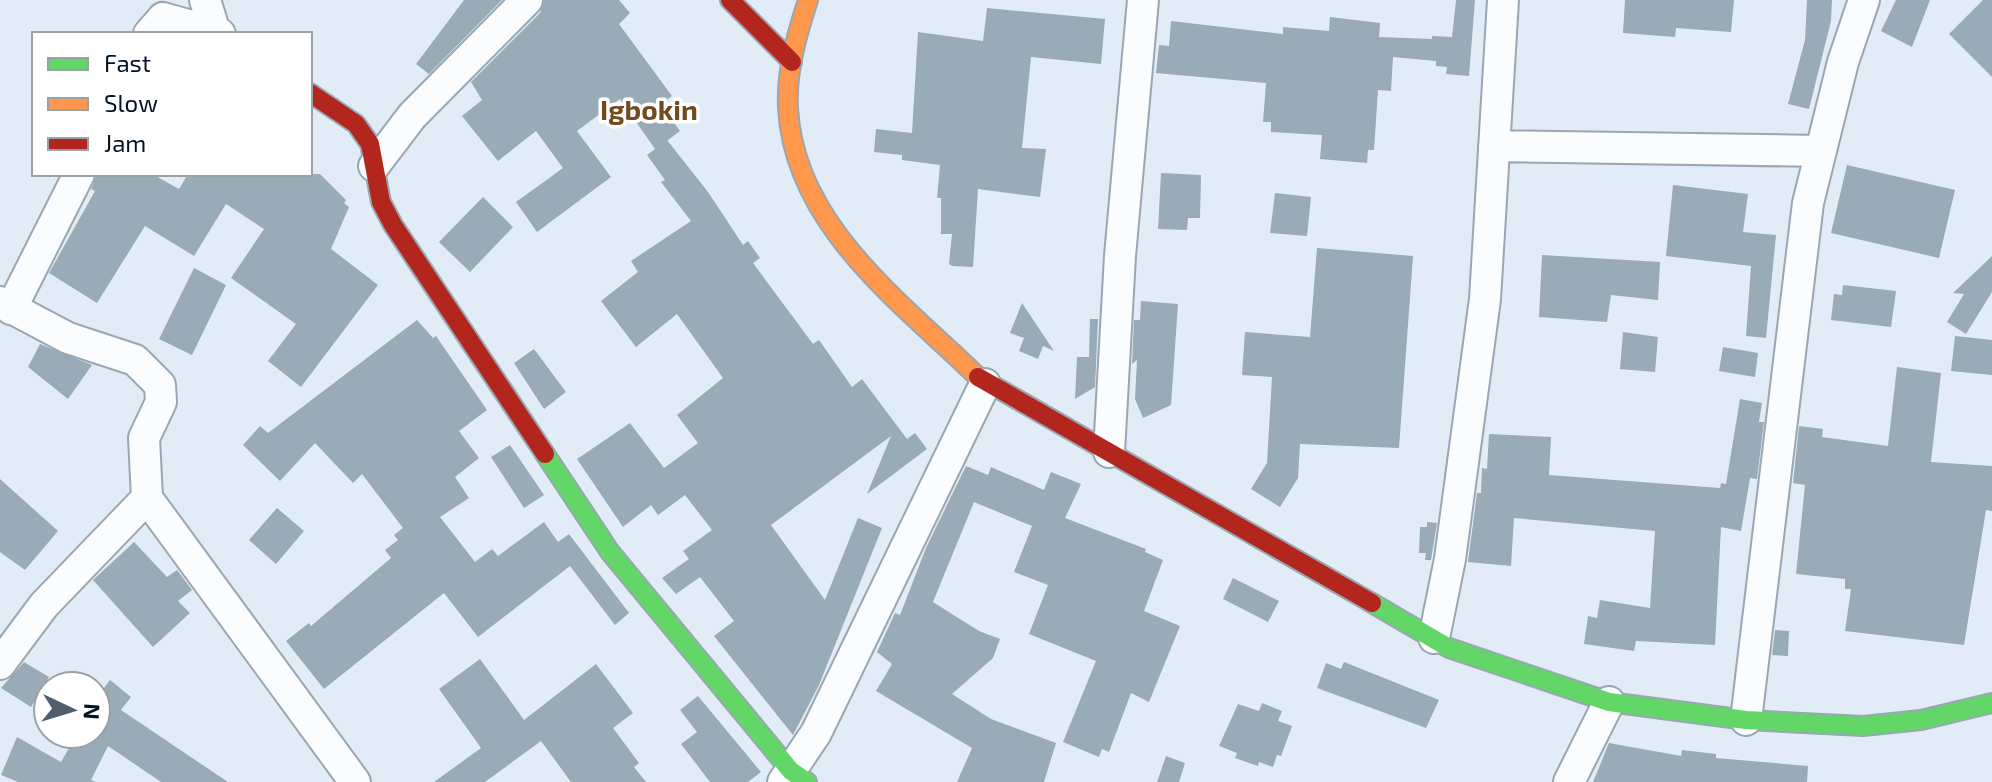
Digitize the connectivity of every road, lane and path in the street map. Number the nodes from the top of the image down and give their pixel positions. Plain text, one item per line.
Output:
1 (205, 0) edge
2 (527, 0) edge
3 (730, 0) edge
4 (808, 0) edge
5 (1143, 0) edge
6 (1503, 0) edge
7 (1851, 0) edge
8 (1864, 0) edge
9 (163, 17) edge
10 (1853, 30) junction
11 (214, 32) edge
12 (217, 32) edge
13 (792, 62) junction
14 (312, 94) edge
15 (1494, 146) junction
16 (1821, 151) junction
17 (374, 166) junction
18 (78, 176) edge
19 (6, 306) edge
20 (985, 384) junction
21 (1109, 452) junction
22 (147, 498) junction
23 (1434, 638) junction
24 (0, 664) edge
25 (1609, 702) junction
26 (1992, 703) edge
27 (1746, 720) junction
28 (794, 778) edge
29 (355, 782) edge
30 (1569, 782) edge

1 - 12 street
2 - 17 street
3 - 13 main road
4 - 13 main road
5 - 21 street
6 - 15 street
7 - 10 street
8 - 10 street
9 - 11 street
10 - 16 street
13 - 20 main road
14 - 17 main road
15 - 16 street
15 - 23 street
16 - 27 street
17 - 28 main road
18 - 19 street
19 - 22 street
20 - 21 main road
20 - 28 street
21 - 23 main road
22 - 24 street
22 - 29 street
23 - 25 main road
25 - 27 main road
25 - 30 street
26 - 27 main road

